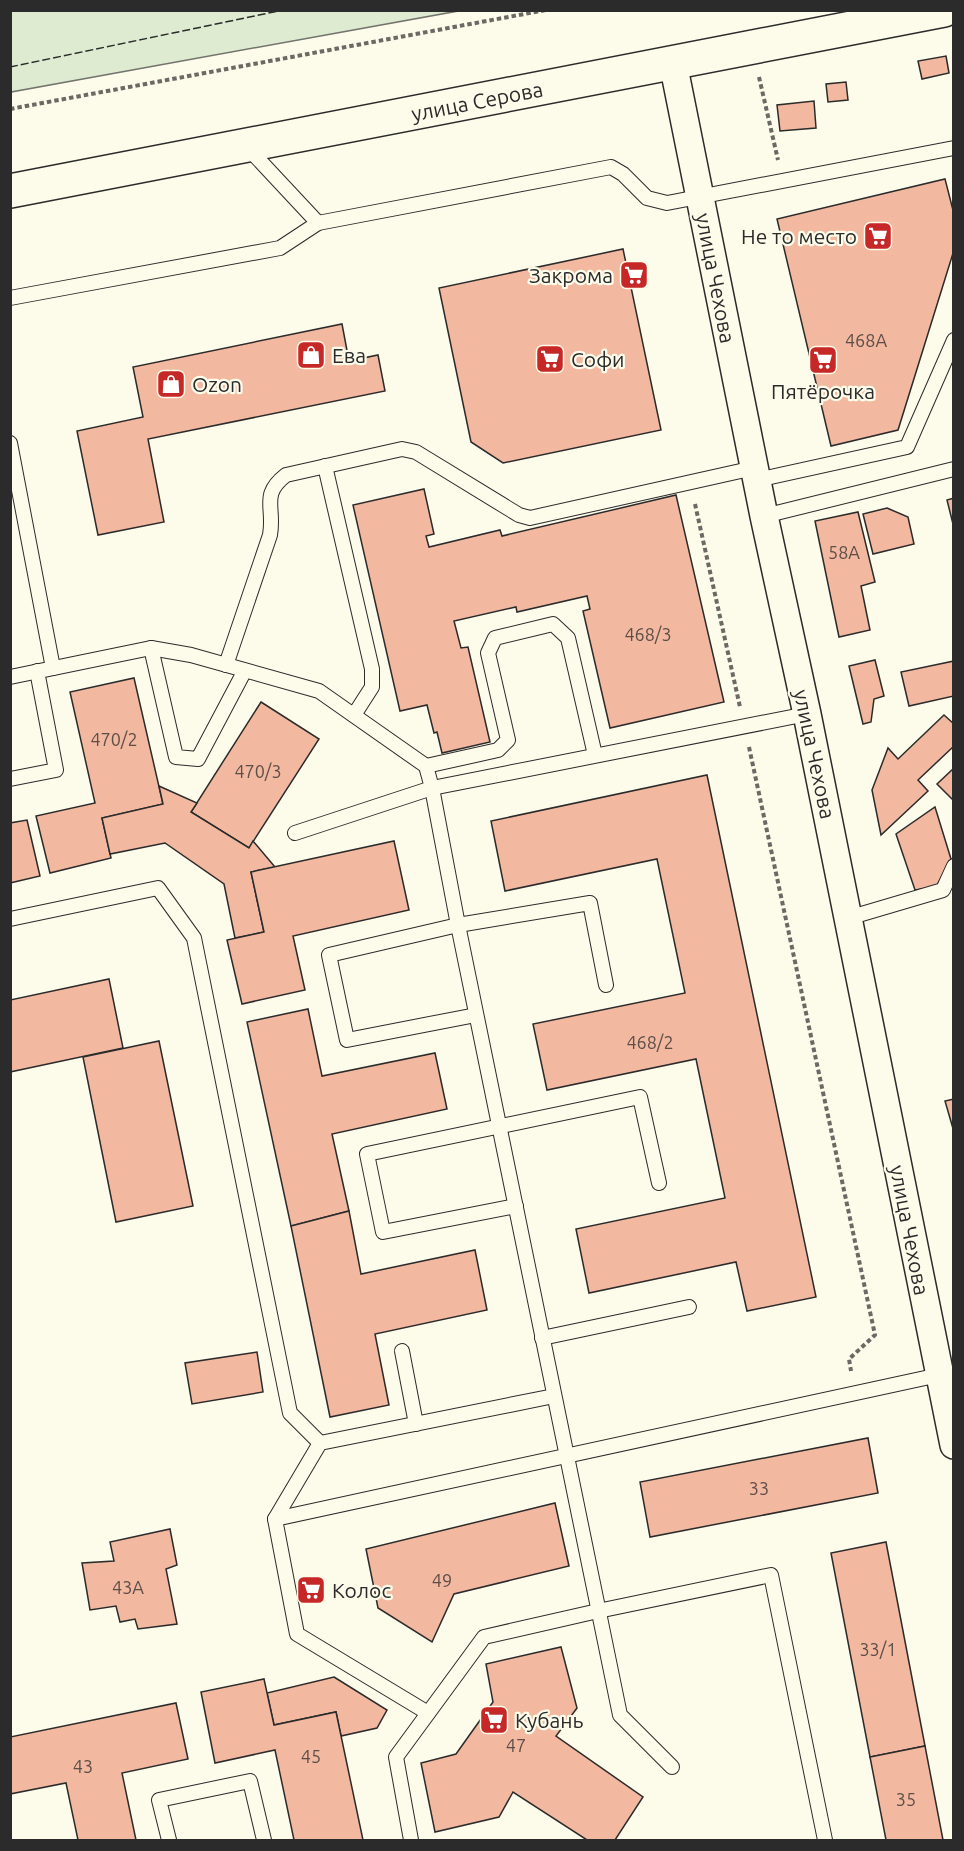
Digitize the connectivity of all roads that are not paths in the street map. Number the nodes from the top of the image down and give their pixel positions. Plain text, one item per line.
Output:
1 (944, 10) edge
2 (673, 63) junction
3 (245, 146) junction
4 (954, 148) edge
5 (10, 191) edge
6 (700, 197) junction
7 (318, 223) junction
8 (10, 298) edge
9 (954, 340) edge
10 (10, 443) edge
11 (325, 466) junction
12 (954, 469) edge
13 (755, 474) junction
14 (764, 516) junction
15 (151, 648) junction
16 (226, 665) junction
17 (53, 668) junction
18 (36, 671) junction
19 (244, 672) junction
20 (10, 676) edge
21 (807, 714) junction
22 (354, 716) junction
23 (595, 755) junction
24 (426, 766) junction
25 (10, 779) edge
26 (432, 788) junction
27 (295, 833) dead end
28 (954, 867) edge
29 (848, 918) junction
30 (10, 919) edge
31 (458, 925) junction
32 (606, 985) dead end
33 (476, 1014) junction
34 (500, 1127) junction
35 (659, 1183) dead end
36 (516, 1206) junction
37 (689, 1307) dead end
38 (542, 1338) junction
39 (402, 1351) dead end
40 (939, 1374) junction
41 (554, 1396) junction
42 (416, 1424) junction
43 (320, 1443) junction
44 (954, 1445) edge
45 (565, 1455) junction
46 (275, 1519) junction
47 (598, 1611) junction
48 (428, 1713) junction
49 (672, 1767) dead end
50 (169, 1840) edge
51 (264, 1840) edge
52 (411, 1840) edge
53 (825, 1840) edge

1 - 2 street, улица Серова
2 - 3 street, улица Серова
2 - 6 street, улица Чехова
3 - 5 street, улица Серова
3 - 7 lane
4 - 6 lane
6 - 7 lane
6 - 13 street, улица Чехова
7 - 8 lane
9 - 13 lane
10 - 17 lane
11 - 13 lane
11 - 16 lane
11 - 22 lane
12 - 14 lane
13 - 14 street, улица Чехова
14 - 21 street, улица Чехова
15 - 16 lane
15 - 17 lane
15 - 19 lane
16 - 19 lane
17 - 18 lane
18 - 20 lane
18 - 25 lane
19 - 22 lane
21 - 23 lane
21 - 29 street, улица Чехова
22 - 24 lane
23 - 24 lane
23 - 26 lane
24 - 26 lane
26 - 27 lane
26 - 31 lane
28 - 29 lane
29 - 40 street, улица Чехова
30 - 43 lane
31 - 32 lane
31 - 33 lane
31 - 33 lane
33 - 34 lane
34 - 35 lane
34 - 36 lane
34 - 36 lane
36 - 38 lane
37 - 38 lane
38 - 41 lane
39 - 42 lane
40 - 44 street, улица Чехова
40 - 45 lane
41 - 42 lane
41 - 45 lane
42 - 43 lane
43 - 46 lane
45 - 46 lane
45 - 47 lane
46 - 48 lane
47 - 48 lane
47 - 49 lane
47 - 53 lane
48 - 52 lane
50 - 51 lane

